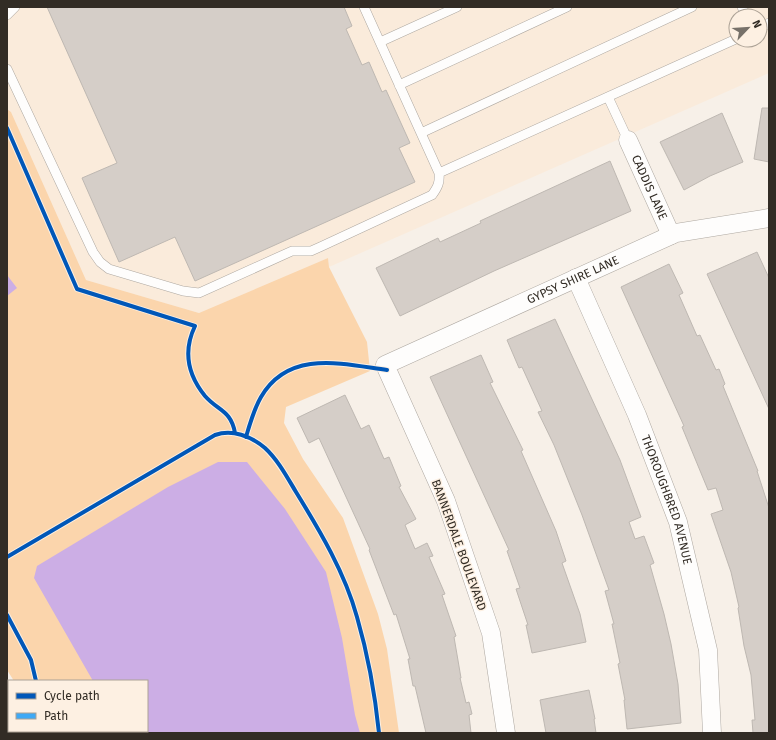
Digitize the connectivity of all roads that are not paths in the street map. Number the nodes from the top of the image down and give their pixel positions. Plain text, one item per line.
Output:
1 (15, 7) edge
2 (364, 7) edge
3 (456, 7) edge
4 (567, 7) edge
5 (692, 7) edge
6 (7, 15) edge
7 (380, 42) junction
8 (728, 42) edge
9 (7, 69) edge
10 (399, 85) junction
11 (608, 97) junction
12 (421, 133) junction
13 (628, 140) joint
14 (439, 173) junction
15 (769, 218) edge
16 (671, 235) junction
17 (576, 278) junction
18 (385, 365) joint
19 (506, 733) edge
20 (712, 733) edge

1 - 6 lane
2 - 7 lane
3 - 7 lane
4 - 10 lane
5 - 12 lane
7 - 10 lane
8 - 11 lane
9 - 14 lane
10 - 12 lane
11 - 13 lane
11 - 14 lane
12 - 14 lane
13 - 16 street, CADDIS LANE
15 - 16 street, GYPSY SHIRE LANE
16 - 17 street, GYPSY SHIRE LANE
17 - 18 street, GYPSY SHIRE LANE
17 - 20 street, THOROUGHBRED AVENUE
18 - 19 street, BANNERDALE BOULEVARD

